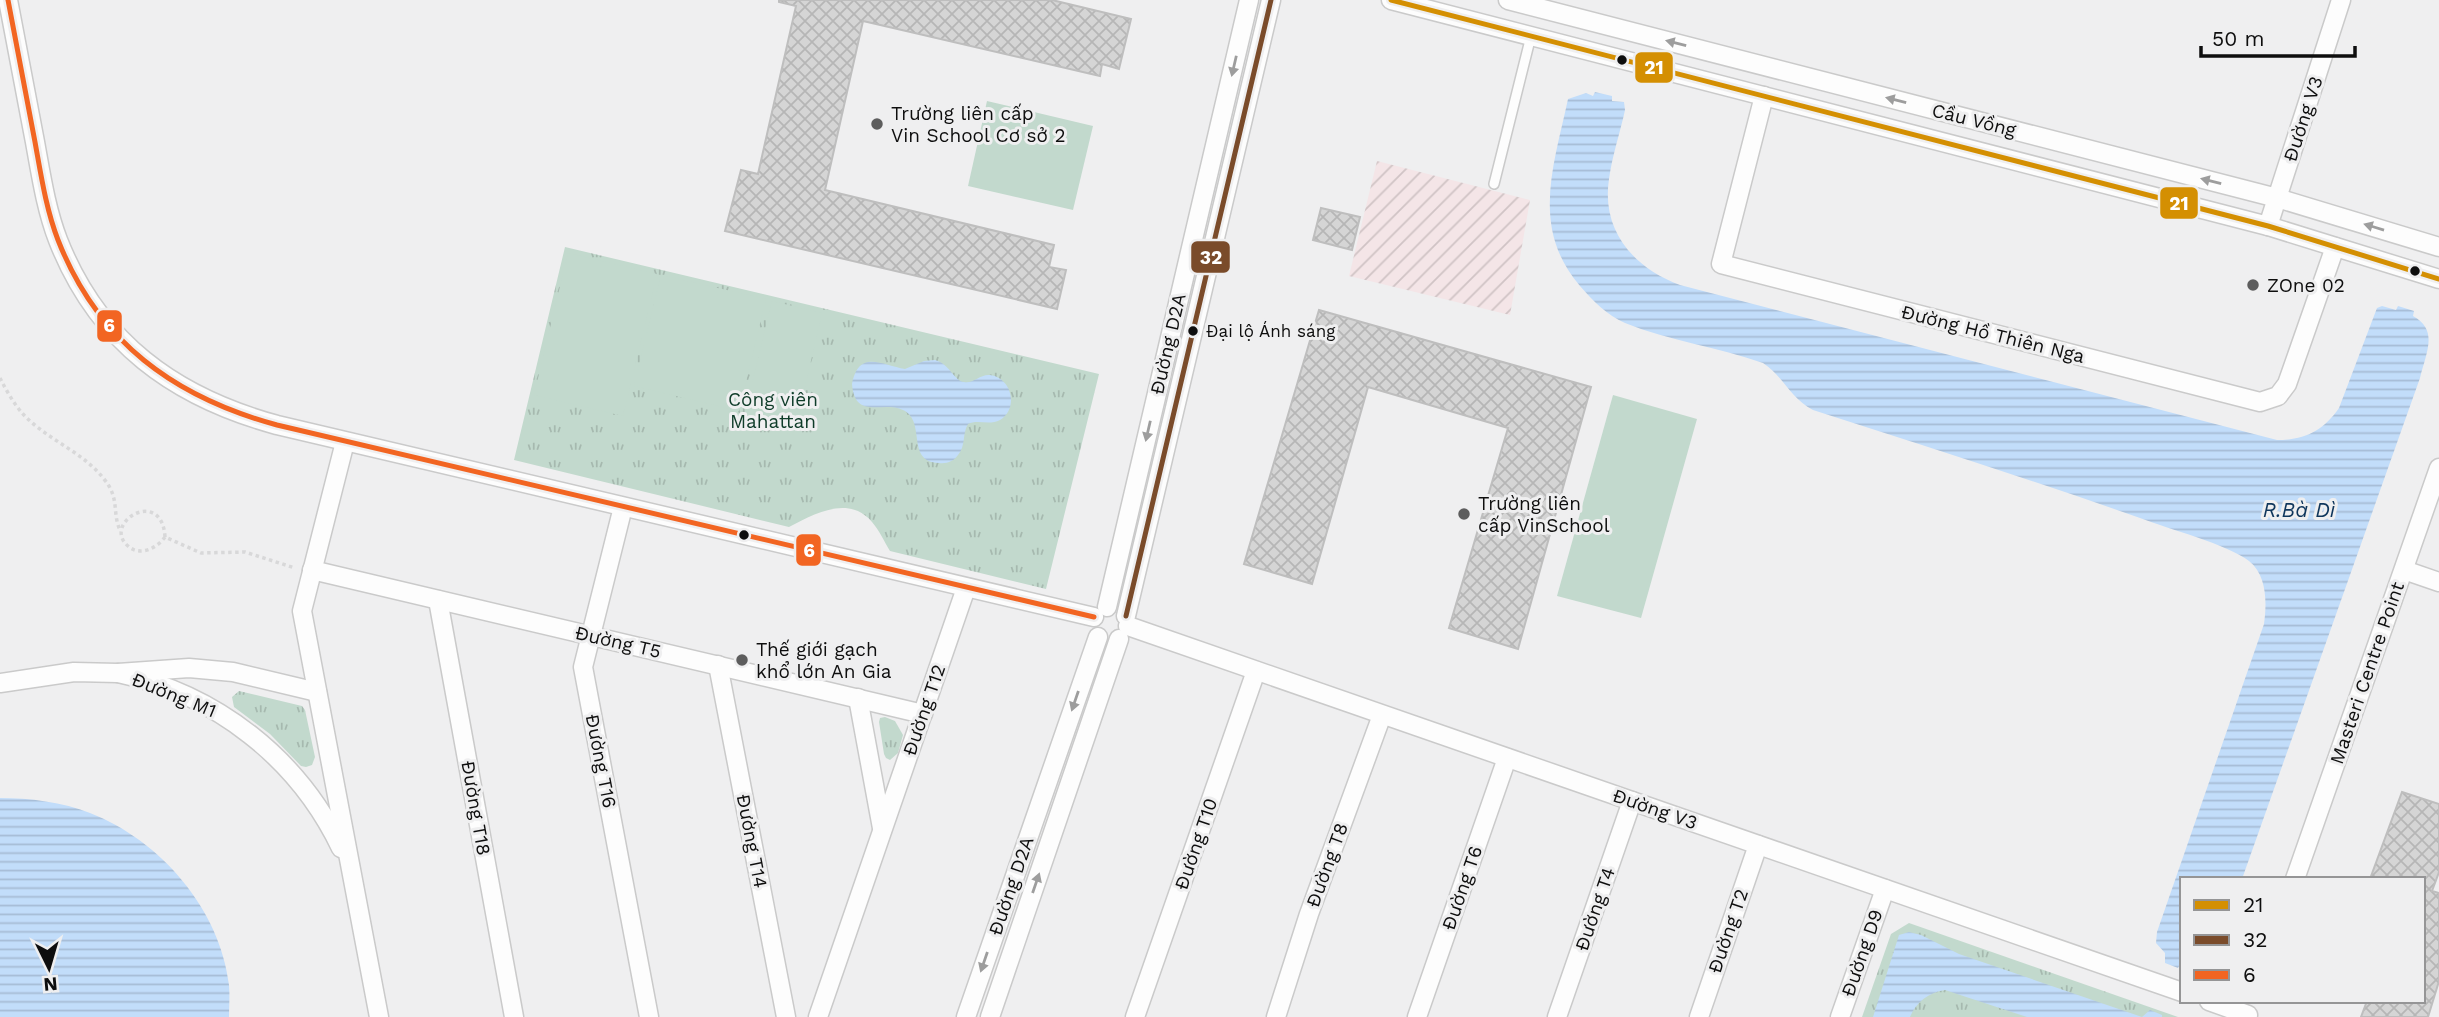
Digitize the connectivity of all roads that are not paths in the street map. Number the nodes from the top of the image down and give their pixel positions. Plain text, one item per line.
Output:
1 (8, 0) edge
2 (1249, 0) edge
3 (1271, 0) edge
4 (1391, 0) edge
5 (1508, 0) edge
6 (2341, 0) edge
7 (1531, 36) junction
8 (1763, 96) junction
9 (1494, 184) dead end
10 (2277, 198) junction
11 (2268, 226) junction
12 (2335, 247) junction
13 (2439, 247) edge
14 (2439, 279) edge
15 (345, 442) junction
16 (2439, 468) edge
17 (623, 507) junction
18 (305, 569) junction
19 (2404, 570) junction
20 (2439, 582) edge
21 (967, 588) junction
22 (438, 600) junction
23 (1100, 612) junction
24 (1124, 627) junction
25 (592, 635) junction
26 (1098, 637) junction
27 (718, 665) junction
28 (1256, 671) junction
29 (118, 673) junction
30 (0, 683) edge
31 (317, 692) junction
32 (859, 698) junction
33 (923, 713) junction
34 (1382, 715) junction
35 (1507, 758) junction
36 (1632, 801) junction
37 (882, 832) junction
38 (1758, 845) junction
39 (352, 875) junction
40 (2296, 877) edge
41 (1885, 889) junction
42 (2180, 991) edge
43 (2217, 1003) edge
44 (2249, 1011) edge
45 (379, 1017) edge
46 (514, 1017) edge
47 (649, 1017) edge
48 (786, 1017) edge
49 (818, 1017) edge
50 (965, 1017) edge
51 (990, 1017) edge
52 (1135, 1017) edge
53 (1276, 1017) edge
54 (1417, 1017) edge
55 (1557, 1017) edge
56 (1699, 1017) edge
57 (1840, 1017) edge

1 - 15 street
2 -> 23 street, Đường D2A
3 - 24 street, Đường D2A
4 - 7 street, Cầu Vồng
10 -> 5 street, Cầu Vồng
6 - 10 street, Đường V3
7 - 8 street, Cầu Vồng
7 - 9 lane
8 - 11 street, Cầu Vồng
8 - 12 street, Đường Hồ Thiên Nga
10 - 11 street, Đường V3
13 -> 10 street, Cầu Vồng
11 - 12 street, Cầu Vồng
12 - 14 street, Cầu Vồng
15 - 17 street
15 - 18 street, Đường M1
16 - 19 street, Masteri Centre Point
17 - 21 street
17 - 25 street, Đường T16
18 - 22 street, Đường T5
18 - 31 street, Đường M1
19 - 20 street
19 - 40 street, Masteri Centre Point
21 - 23 street
21 - 33 street, Đường T12
22 - 25 street, Đường T5
22 - 46 street, Đường T18
23 - 24 street
23 - 26 street
24 - 26 street
24 - 28 street, Đường V3
51 -> 24 street, Đường D2A
25 - 27 street, Đường T5
25 - 47 street, Đường T16
26 -> 50 street, Đường D2A
27 - 32 street, Đường T5
27 - 48 street, Đường T14
28 - 34 street, Đường V3
28 - 52 street, Đường T10
29 - 30 street
29 - 31 street, Đường M1
29 - 39 street, Đường M1
31 - 39 street, Đường M1
32 - 33 street, Đường T5
32 - 37 street, Đường T12
33 - 37 street, Đường T12
34 - 35 street, Đường V3
34 - 53 street, Đường T8
35 - 36 street, Đường V3
35 - 54 street, Đường T6
36 - 38 street, Đường V3
36 - 55 street, Đường T4
37 - 49 street, Đường T12
38 - 41 street, Đường V3
38 - 56 street, Đường T2
39 - 45 street, Đường M1
41 - 42 street, Đường V3
41 - 57 street, Đường D9
43 - 44 street

